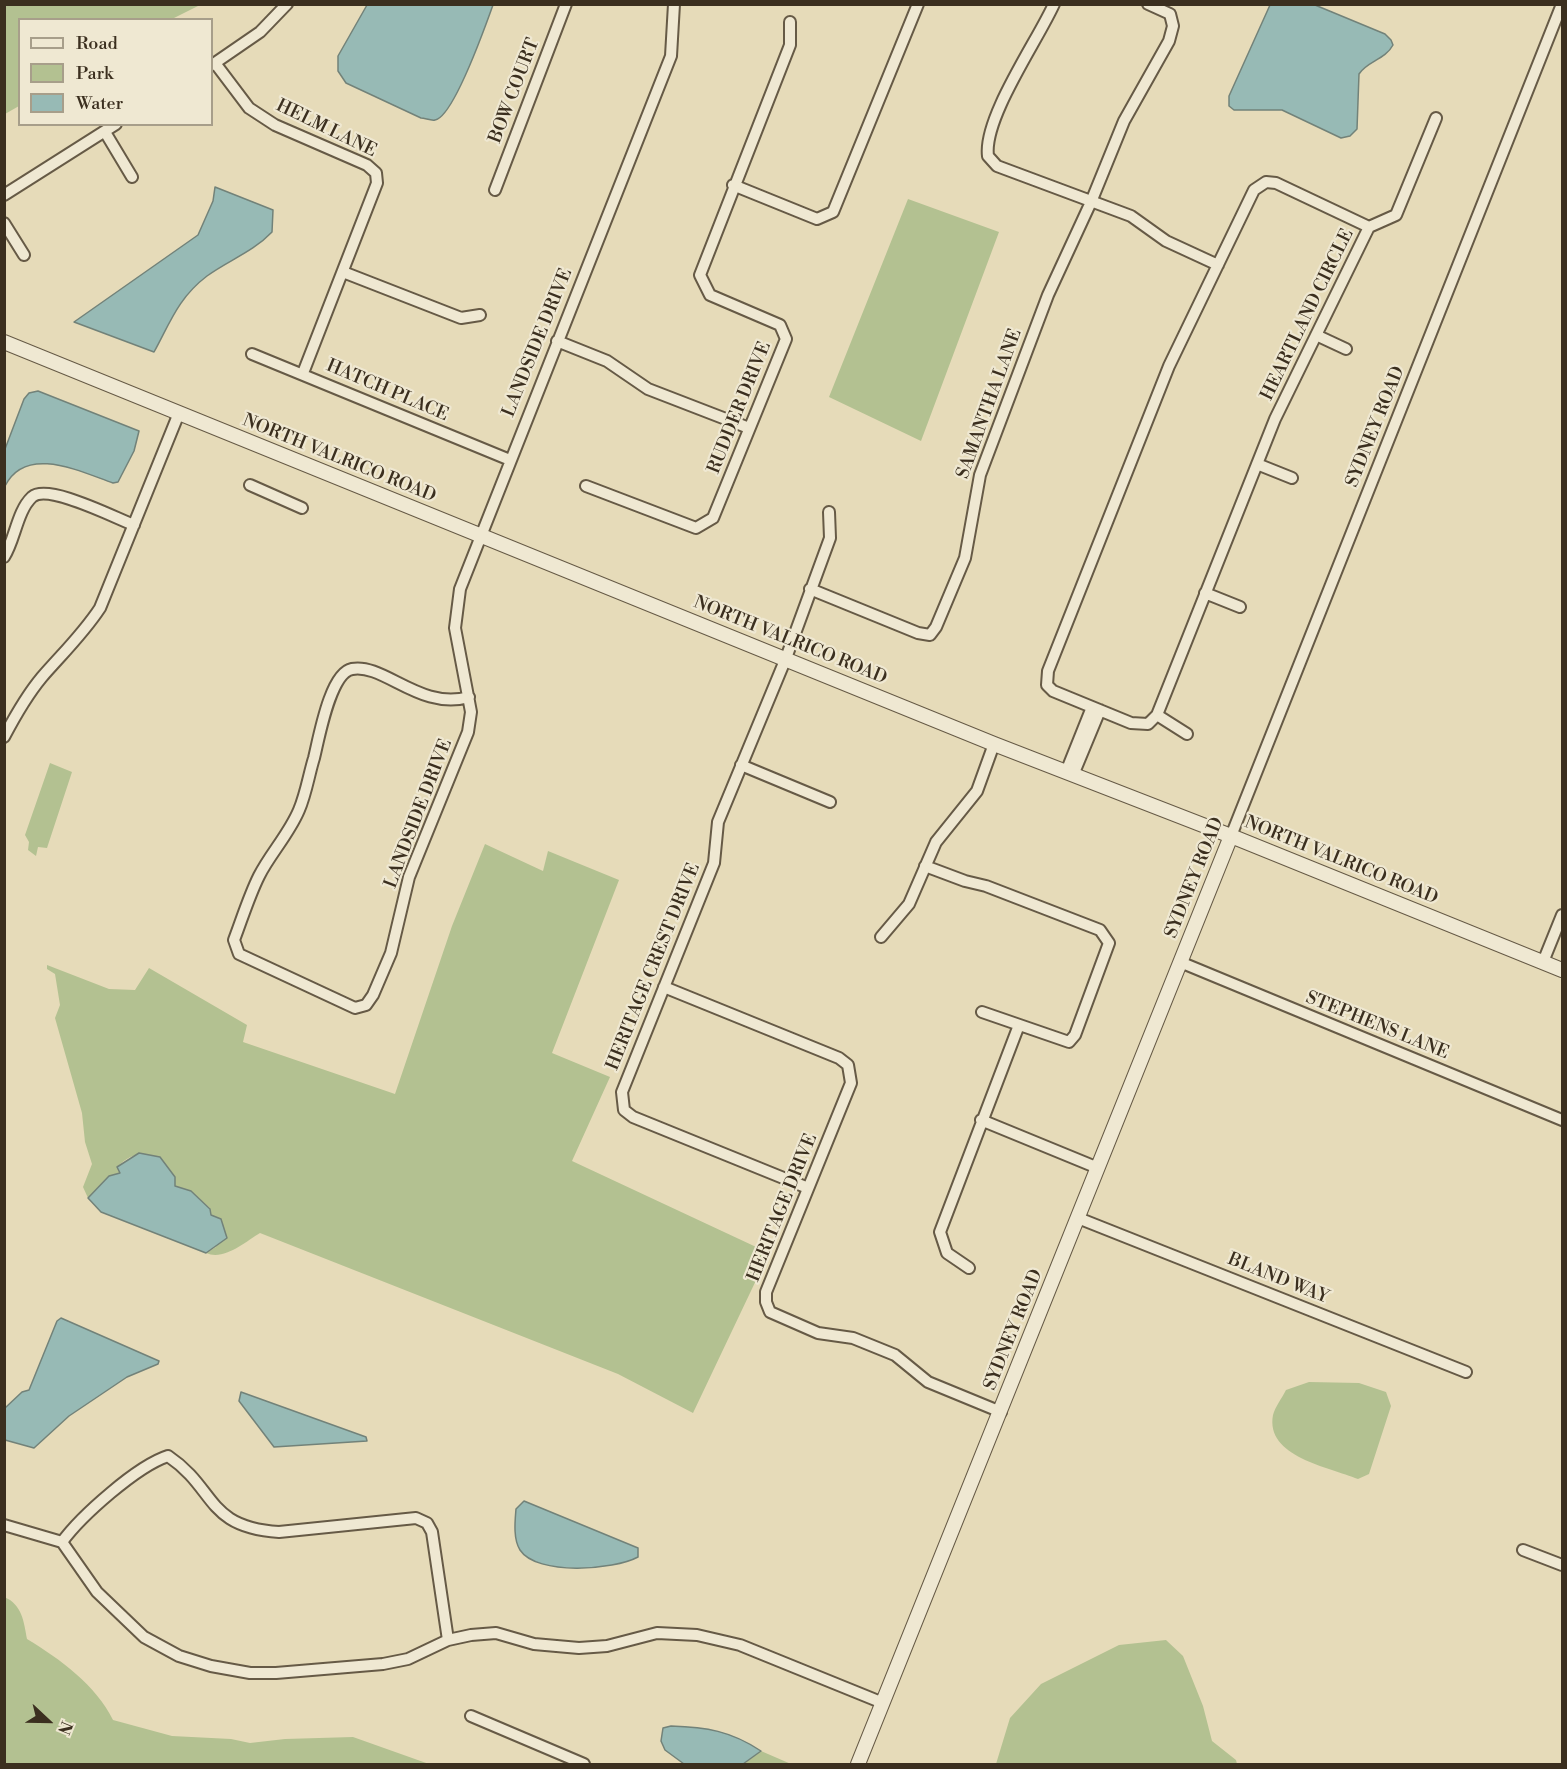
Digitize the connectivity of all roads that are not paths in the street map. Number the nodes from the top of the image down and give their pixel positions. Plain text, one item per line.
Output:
1 (287, 4) edge
2 (566, 4) edge
3 (674, 4) edge
4 (918, 4) edge
5 (1054, 4) edge
6 (1148, 4) edge
7 (1562, 4) edge
8 (790, 22) dead end
9 (213, 64) edge
10 (1436, 118) dead end
11 (113, 126) edge
12 (105, 132) junction
13 (132, 177) dead end
14 (734, 185) junction
15 (495, 190) dead end
16 (4, 195) edge
17 (1091, 202) junction
18 (4, 223) edge
19 (1369, 227) junction
20 (24, 255) dead end
21 (1218, 266) junction
22 (343, 272) junction
23 (480, 315) dead end
24 (1316, 335) junction
25 (557, 341) junction
26 (4, 342) edge
27 (1346, 349) dead end
28 (252, 354) dead end
29 (303, 373) junction
30 (179, 413) junction
31 (748, 428) junction
32 (510, 459) junction
33 (1257, 464) junction
34 (1292, 478) dead end
35 (250, 485) dead end
36 (586, 486) dead end
37 (302, 508) dead end
38 (829, 512) dead end
39 (134, 525) junction
40 (480, 536) junction
41 (4, 557) edge
42 (810, 589) junction
43 (1205, 593) junction
44 (1240, 607) dead end
45 (786, 658) junction
46 (469, 697) junction
47 (1096, 708) junction
48 (1157, 715) junction
49 (1187, 734) dead end
50 (4, 737) edge
51 (994, 744) junction
52 (741, 765) junction
53 (1069, 774) junction
54 (830, 802) dead end
55 (1232, 836) junction
56 (925, 866) junction
57 (1563, 915) edge
58 (880, 937) dead end
59 (1179, 962) junction
60 (1544, 962) junction
61 (1563, 970) edge
62 (664, 987) junction
63 (982, 1012) dead end
64 (1019, 1025) junction
65 (981, 1120) junction
66 (1563, 1120) edge
67 (1098, 1168) junction
68 (808, 1188) junction
69 (1078, 1218) junction
70 (969, 1268) dead end
71 (1466, 1372) dead end
72 (1001, 1412) junction
73 (4, 1525) edge
74 (62, 1542) junction
75 (1524, 1550) dead end
76 (1563, 1565) edge
77 (448, 1640) junction
78 (883, 1703) junction
79 (471, 1716) dead end
80 (584, 1764) edge
81 (858, 1764) edge

1 - 9 street
2 - 15 street, BOW COURT
3 - 25 street, LANDSIDE DRIVE
4 - 14 street
5 - 17 street
6 - 17 street, SAMANTHA LANE
7 - 55 street, SYDNEY ROAD
8 - 14 street, RUDDER DRIVE
9 - 22 street, HELM LANE
10 - 19 street
11 - 12 street
12 - 13 street
12 - 16 street
14 - 31 street, RUDDER DRIVE
17 - 21 street
17 - 42 street, SAMANTHA LANE
18 - 20 street
19 - 21 street, HEARTLAND CIRCLE
19 - 24 street, HEARTLAND CIRCLE
21 - 47 street, HEARTLAND CIRCLE
22 - 23 street
22 - 29 street, HELM LANE
24 - 27 street
24 - 33 street, HEARTLAND CIRCLE
25 - 31 street
25 - 32 street, LANDSIDE DRIVE
26 - 30 street, NORTH VALRICO ROAD
28 - 29 street, HATCH PLACE
29 - 32 street, HATCH PLACE
30 - 39 street
30 - 40 street, NORTH VALRICO ROAD
31 - 36 street, RUDDER DRIVE
32 - 40 street, LANDSIDE DRIVE
33 - 34 street
33 - 43 street, HEARTLAND CIRCLE
35 - 37 street
38 - 42 street, HERITAGE CREST DRIVE
39 - 41 street
39 - 50 street
40 - 45 street, NORTH VALRICO ROAD
40 - 46 street, LANDSIDE DRIVE
42 - 45 street, HERITAGE CREST DRIVE
43 - 44 street
43 - 48 street, HEARTLAND CIRCLE
45 - 51 street, NORTH VALRICO ROAD
45 - 52 street, HERITAGE CREST DRIVE
46 - 46 street, LANDSIDE DRIVE
47 - 48 street, HEARTLAND CIRCLE
47 - 53 street
48 - 49 street
51 - 53 street, NORTH VALRICO ROAD
51 - 56 street
52 - 54 street
52 - 62 street, HERITAGE CREST DRIVE
53 - 55 street, NORTH VALRICO ROAD
55 - 59 street, SYDNEY ROAD
55 - 60 street, NORTH VALRICO ROAD
56 - 58 street
56 - 64 street
57 - 60 street
59 - 66 street, STEPHENS LANE
59 - 67 street, SYDNEY ROAD
60 - 61 street, NORTH VALRICO ROAD
62 - 68 street, HERITAGE CREST DRIVE
62 - 68 street, HERITAGE DRIVE
63 - 64 street
64 - 65 street
65 - 67 street
65 - 70 street
67 - 69 street, SYDNEY ROAD
68 - 72 street, HERITAGE DRIVE
69 - 71 street, BLAND WAY
69 - 72 street, SYDNEY ROAD
72 - 78 street, SYDNEY ROAD
73 - 74 street
74 - 77 street
74 - 77 street
75 - 76 street
77 - 78 street
78 - 81 street, SYDNEY ROAD
79 - 80 street

